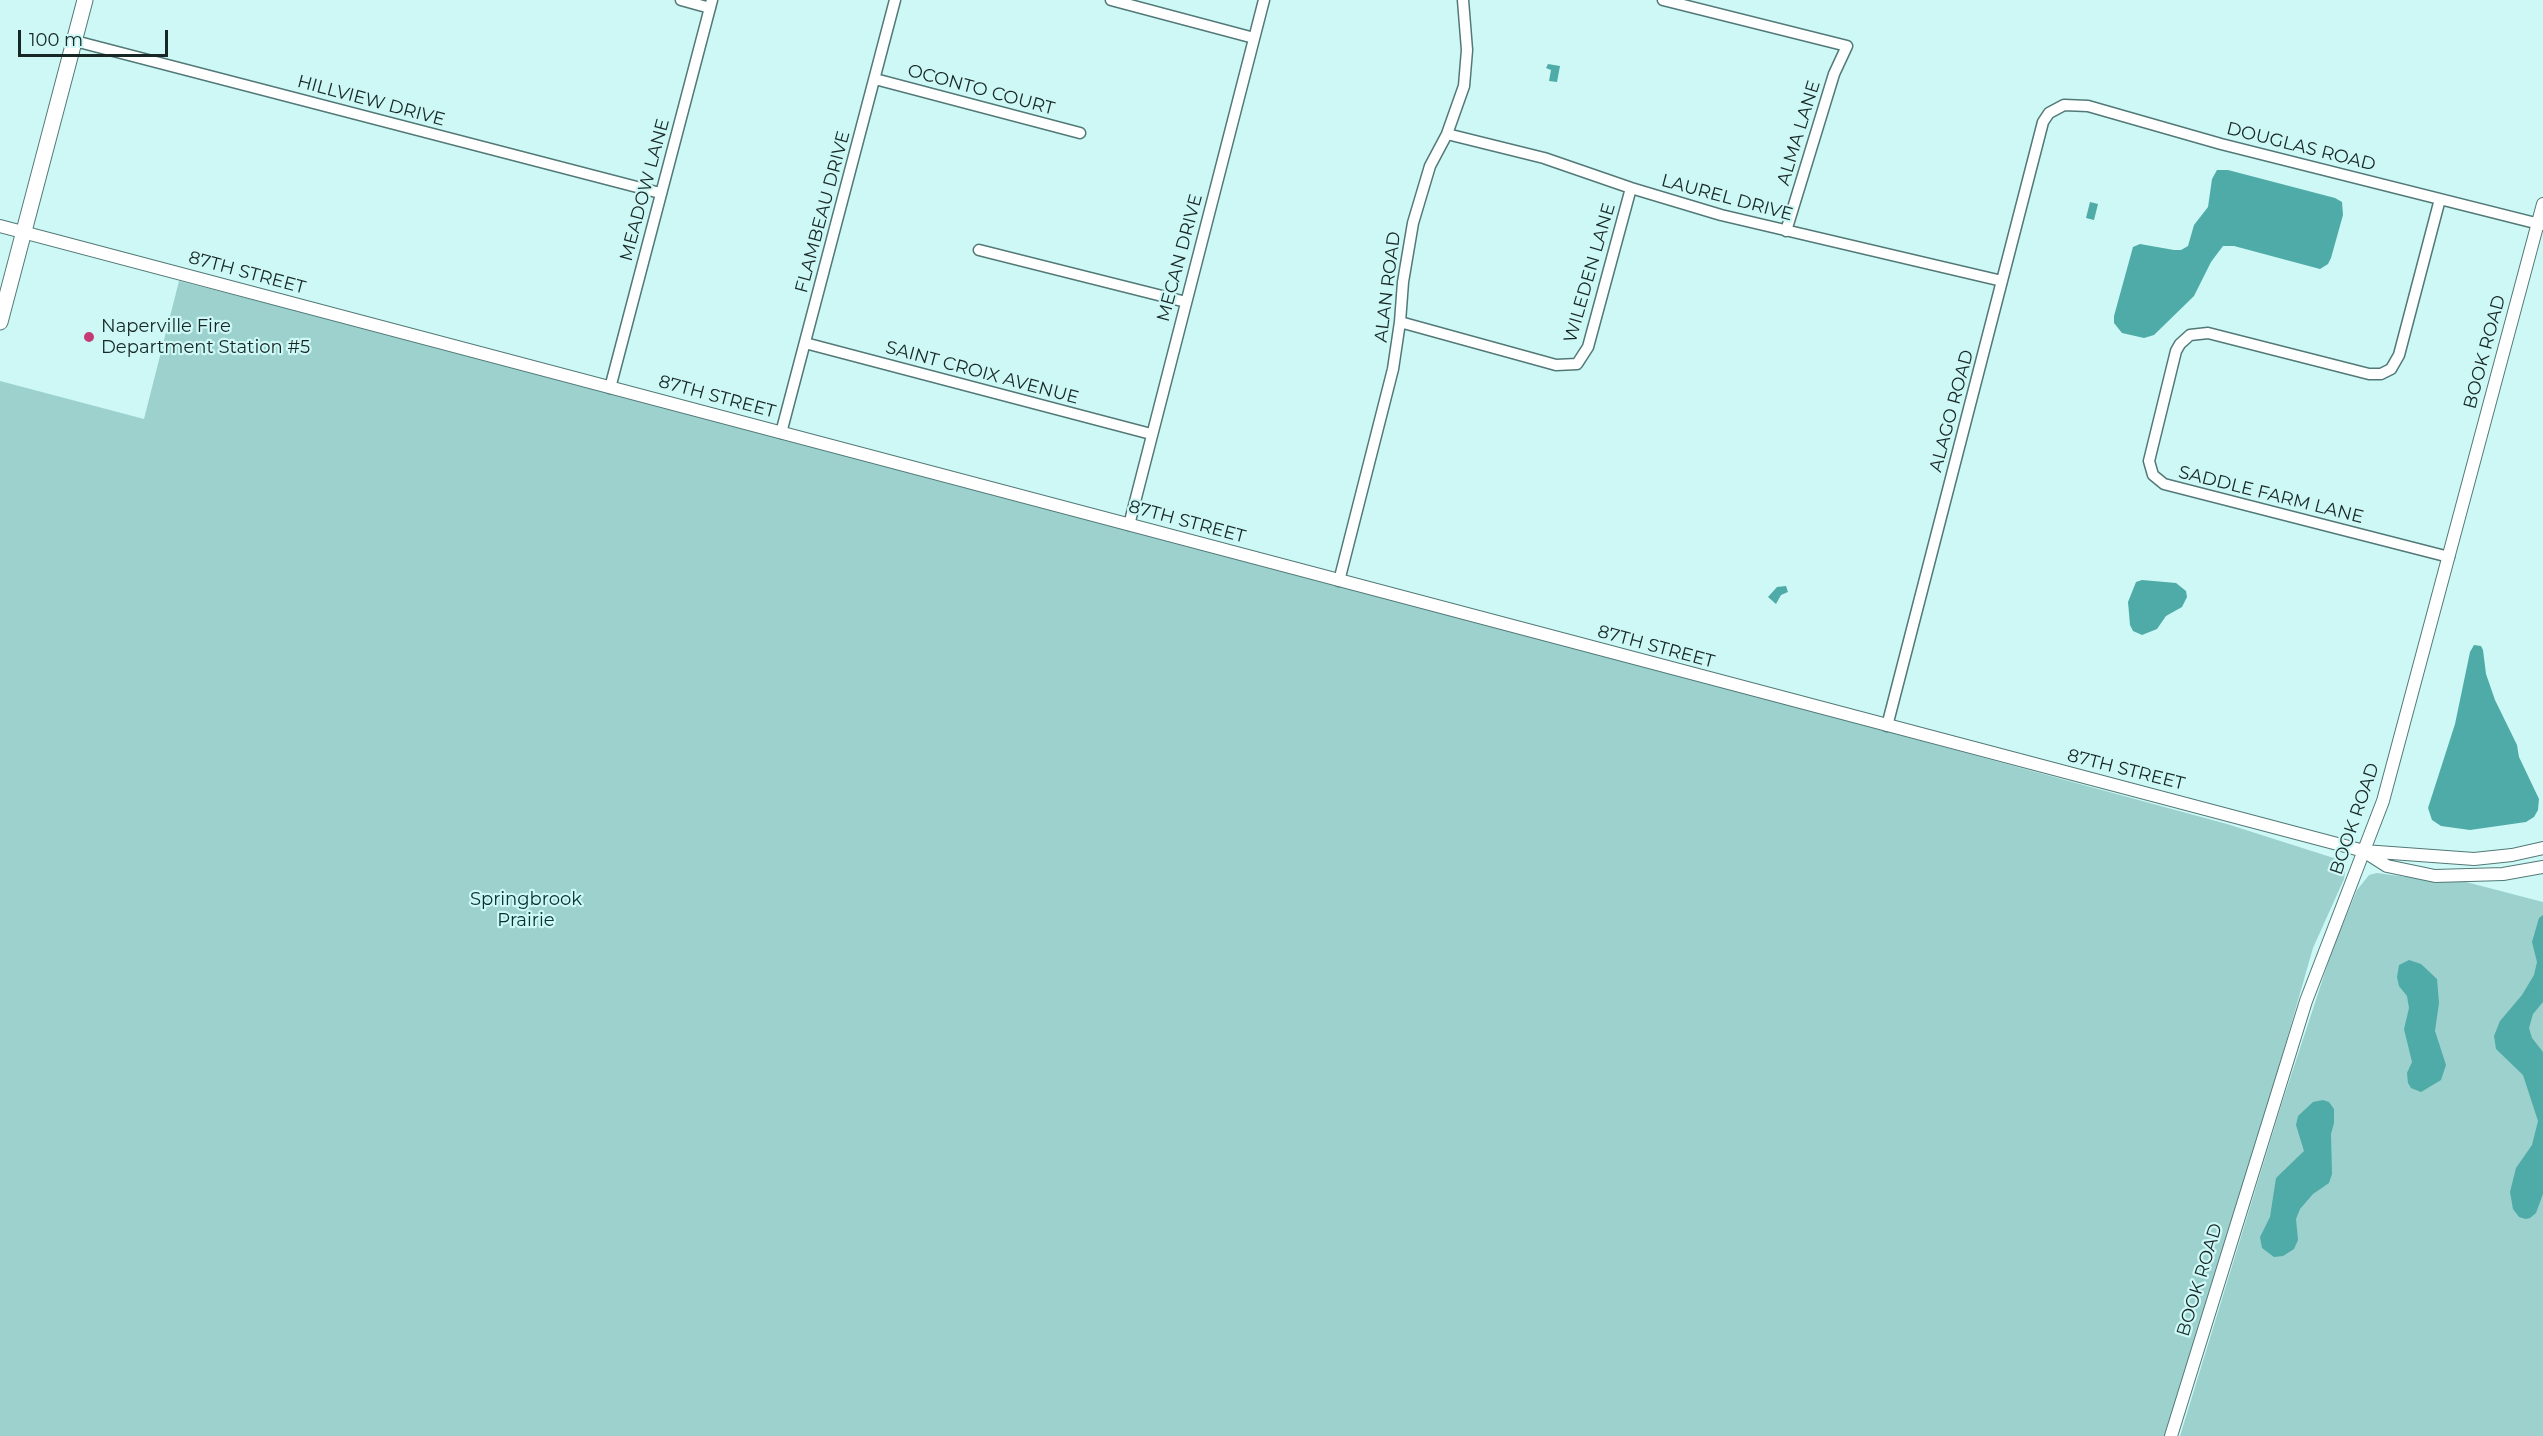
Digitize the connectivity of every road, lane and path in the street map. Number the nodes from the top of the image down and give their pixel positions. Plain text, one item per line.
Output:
1 (85, 0) edge
2 (681, 0) edge
3 (895, 0) edge
4 (1111, 0) edge
5 (1264, 0) edge
6 (1463, 0) edge
7 (1663, 0) edge
8 (711, 4) edge
9 (1254, 38) junction
10 (75, 40) junction
11 (875, 79) junction
12 (2056, 108) joint
13 (1080, 133) dead end
14 (1447, 134) junction
15 (1631, 188) junction
16 (660, 193) junction
17 (2440, 199) junction
18 (2543, 204) edge
19 (2540, 224) edge
20 (0, 226) edge
21 (1786, 231) junction
22 (24, 232) junction
23 (979, 250) dead end
24 (2002, 281) junction
25 (1186, 302) junction
26 (0, 322) edge
27 (1400, 322) junction
28 (805, 344) junction
29 (610, 388) junction
30 (781, 433) junction
31 (1151, 434) junction
32 (1129, 525) junction
33 (2449, 557) junction
34 (1339, 581) junction
35 (1887, 726) junction
36 (2543, 848) edge
37 (2364, 851) junction
38 (2543, 867) edge
39 (2171, 1436) edge

1 - 10 main road
2 - 8 street
3 - 11 street, FLAMBEAU DRIVE
4 - 9 street
5 - 9 street, MECAN DRIVE
6 - 14 street, ALAN ROAD
7 - 21 street, ALMA LANE
8 - 16 street, MEADOW LANE
9 - 25 street, MECAN DRIVE
10 - 16 street, HILLVIEW DRIVE
10 - 22 main road
11 - 13 street, OCONTO COURT
11 - 28 street, FLAMBEAU DRIVE
12 - 17 street, DOUGLAS ROAD
12 - 24 street, ALAGO ROAD
14 - 15 street, LAUREL DRIVE
14 - 27 street, ALAN ROAD
15 - 21 street, LAUREL DRIVE
15 - 27 street, WILEDEN LANE
16 - 29 street, MEADOW LANE
17 - 19 street, DOUGLAS ROAD
17 - 33 street, SADDLE FARM LANE
18 - 19 street, BOOK ROAD
19 - 33 street, BOOK ROAD
20 - 22 street, 87TH STREET
21 - 24 street, LAUREL DRIVE
22 - 26 main road
22 - 29 street, 87TH STREET
23 - 25 street
24 - 35 street, ALAGO ROAD
25 - 31 street, MECAN DRIVE
27 - 34 street, ALAN ROAD
28 - 30 street, FLAMBEAU DRIVE
28 - 31 street, SAINT CROIX AVENUE
29 - 30 street, 87TH STREET
30 - 32 street, 87TH STREET
31 - 32 street, MECAN DRIVE
32 - 34 street, 87TH STREET
33 - 37 street, BOOK ROAD
34 - 35 street, 87TH STREET
35 - 37 street, 87TH STREET
36 - 37 street, 87TH STREET
37 - 38 street, 87TH STREET
37 - 39 street, BOOK ROAD

